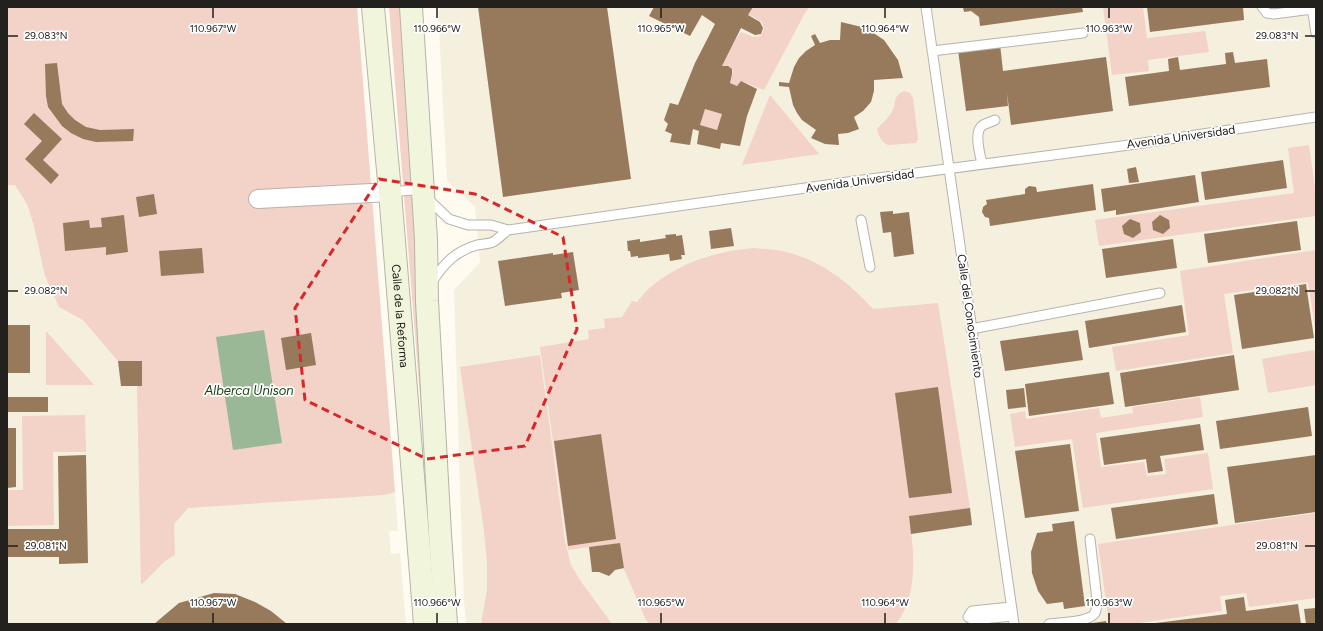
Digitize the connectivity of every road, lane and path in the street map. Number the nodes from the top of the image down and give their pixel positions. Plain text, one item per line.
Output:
1 (373, 7) edge
2 (411, 7) edge
3 (926, 7) edge
4 (1262, 7) edge
5 (1312, 8) edge
6 (1083, 33) dead end
7 (1316, 33) edge
8 (932, 51) junction
9 (1316, 117) edge
10 (995, 120) dead end
11 (982, 164) junction
12 (948, 169) junction
13 (424, 189) junction
14 (390, 192) junction
15 (258, 199) dead end
16 (861, 220) dead end
17 (508, 230) junction
18 (870, 267) dead end
19 (427, 290) junction
20 (1160, 293) dead end
21 (971, 329) junction
22 (429, 536) junction
23 (1090, 539) dead end
24 (1012, 616) edge
25 (425, 624) edge
26 (446, 624) edge
27 (1050, 624) edge

1 - 14 main road, Calle de la Reforma
2 - 13 main road, Calle de la Reforma
3 - 8 lane, Calle del Conocimiento
4 - 5 lane
5 - 7 lane
6 - 8 lane
8 - 12 lane, Calle del Conocimiento
9 - 11 lane, Avenida Universidad
10 - 11 lane
11 - 12 lane, Avenida Universidad
12 - 17 lane, Avenida Universidad
12 - 21 lane, Calle del Conocimiento
13 - 14 lane
13 - 17 lane
13 - 19 main road, Calle de la Reforma
14 - 15 street
14 - 22 main road, Calle de la Reforma
16 - 18 lane
17 - 19 lane, Avenida Universidad
19 - 22 main road, Calle de la Reforma
20 - 21 lane
21 - 24 lane, Calle del Conocimiento
22 - 25 main road, Calle de la Reforma
22 - 26 main road, Calle de la Reforma
23 - 27 lane

